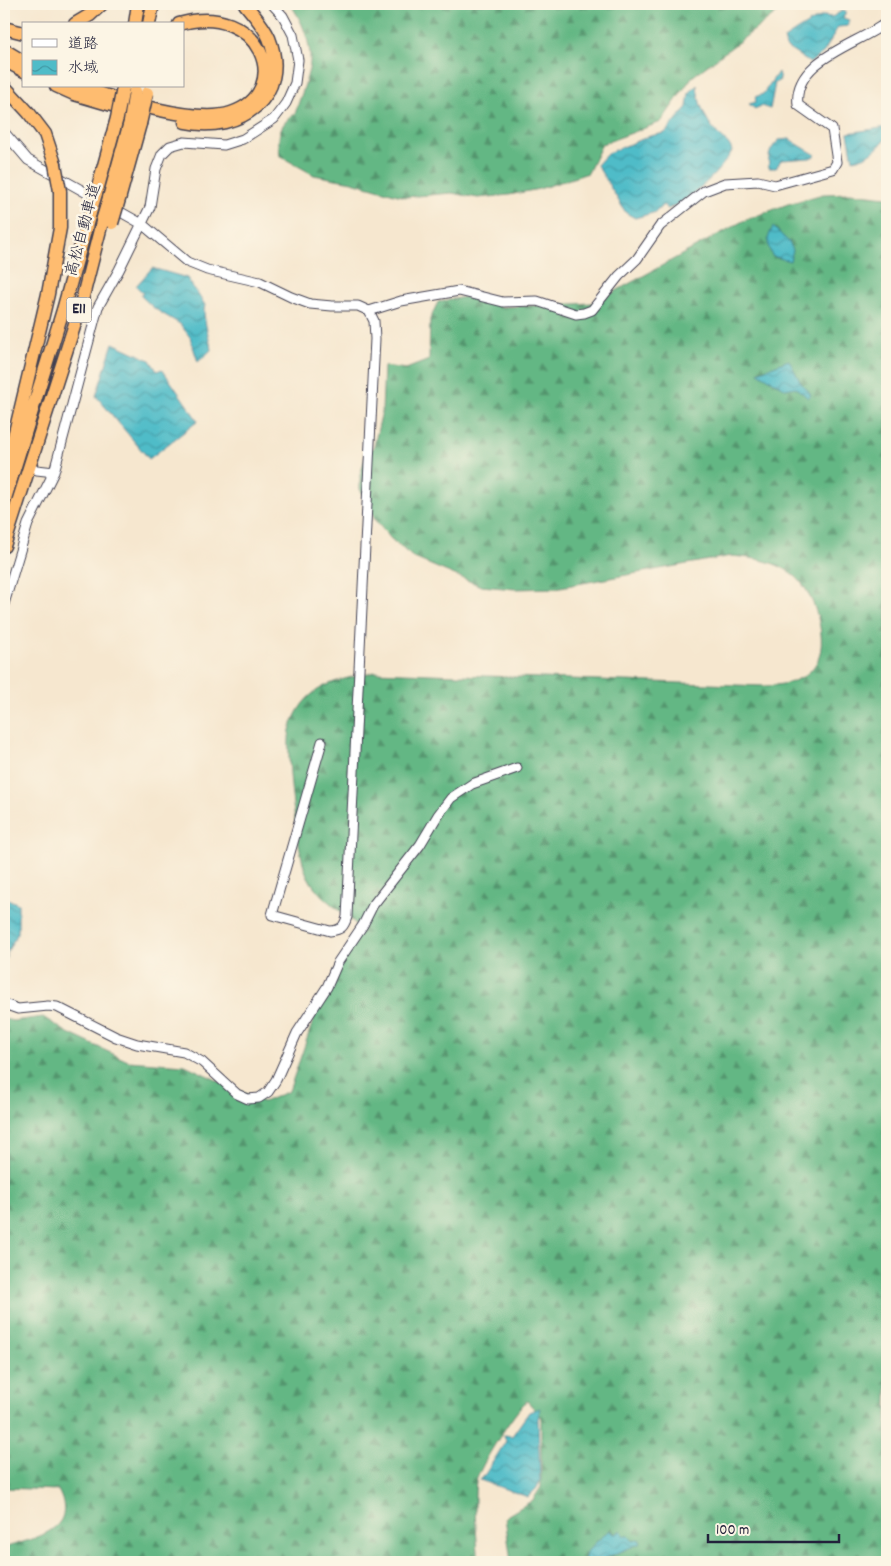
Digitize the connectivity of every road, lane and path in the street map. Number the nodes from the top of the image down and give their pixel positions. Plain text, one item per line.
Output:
1 (102, 4) edge
2 (138, 4) edge
3 (153, 4) edge
4 (244, 4) edge
5 (272, 4) edge
6 (78, 22) edge
7 (134, 22) edge
8 (149, 22) edge
9 (182, 22) edge
10 (887, 22) edge
11 (4, 28) edge
12 (22, 33) edge
13 (4, 50) edge
14 (4, 60) edge
15 (22, 61) edge
16 (22, 70) edge
17 (4, 86) edge
18 (62, 88) edge
19 (84, 88) edge
20 (135, 88) edge
21 (4, 132) edge
22 (142, 224) junction
23 (369, 312) junction
24 (25, 438) junction
25 (37, 470) dead end
26 (54, 472) junction
27 (4, 481) edge
28 (4, 502) edge
29 (4, 546) edge
30 (4, 604) edge
31 (322, 742) dead end
32 (517, 768) dead end
33 (4, 1004) edge

1 - 6 highway
2 - 7 highway
3 - 8 highway
4 - 18 highway
5 - 22 street
9 - 19 highway
10 - 23 street
11 - 12 highway
13 - 15 highway
14 - 16 highway
17 - 24 highway, bridge
20 - 24 highway, 高松自動車道 / E11, bridge
20 - 24 highway, 高松自動車道 / E11, bridge
21 - 22 street
22 - 23 street
22 - 26 street
23 - 31 street
24 - 27 highway
24 - 28 highway, 高松自動車道 / E11
24 - 29 highway, 高松自動車道 / E11
25 - 26 street
26 - 30 street
32 - 33 street

